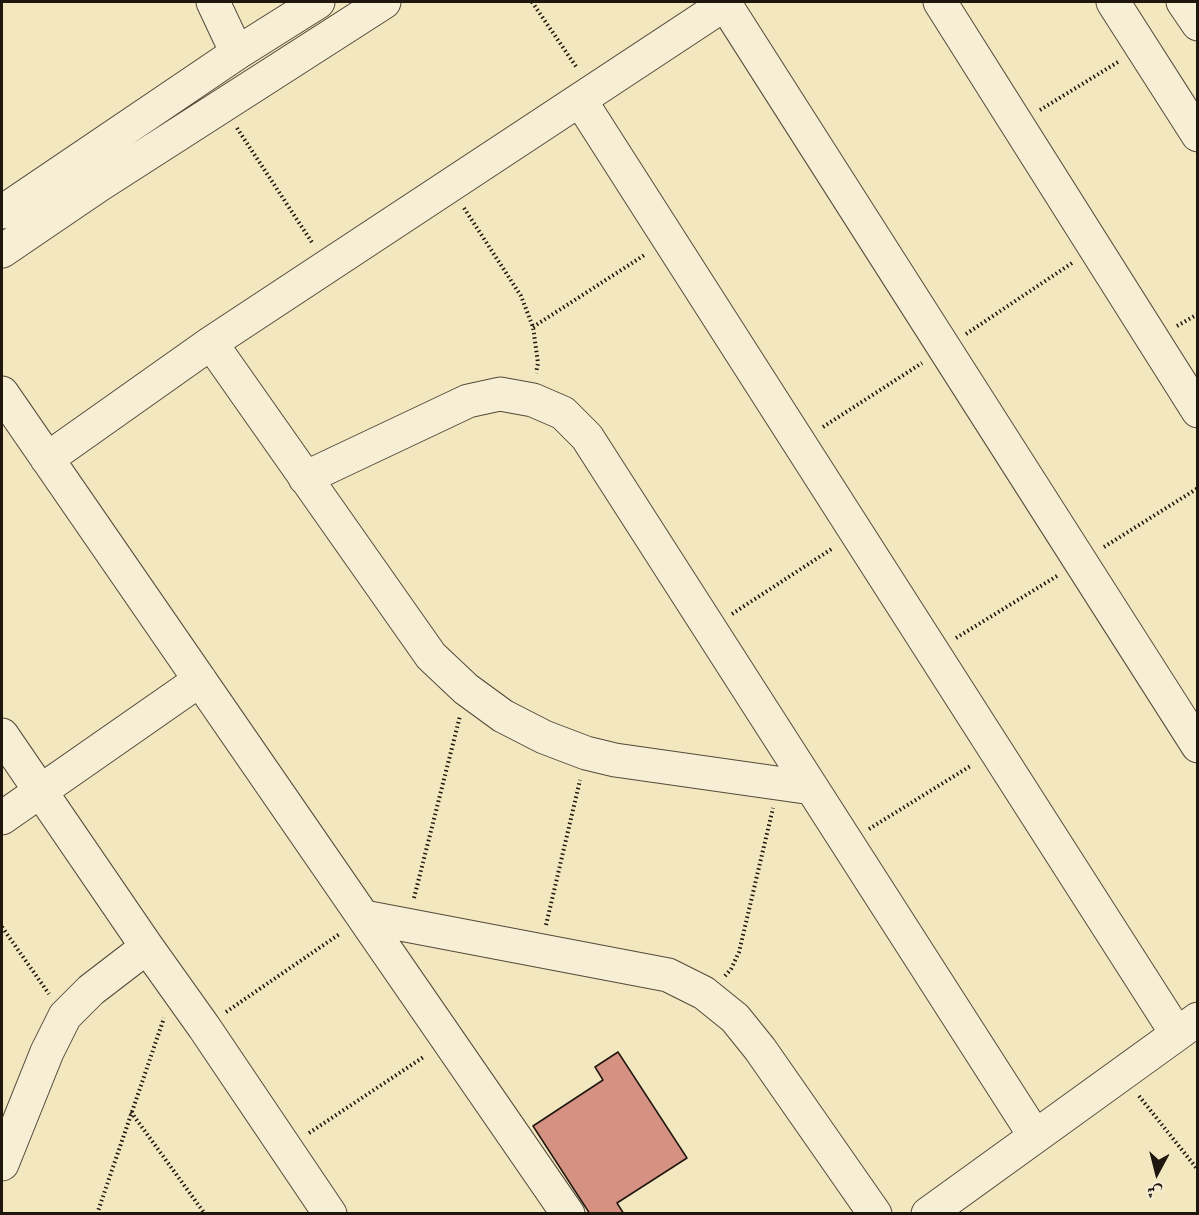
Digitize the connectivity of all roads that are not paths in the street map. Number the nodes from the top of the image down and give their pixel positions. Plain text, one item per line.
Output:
1 (213, 2) edge
2 (318, 2) edge
3 (384, 2) edge
4 (940, 2) edge
5 (1113, 2) edge
6 (1183, 2) edge
7 (727, 3) edge
8 (1197, 24) edge
9 (237, 53) junction
10 (586, 96) junction
11 (1197, 135) edge
12 (89, 172) junction
13 (2, 212) edge
14 (2, 251) edge
15 (211, 343) junction
16 (2, 393) edge
17 (1197, 411) edge
18 (47, 459) junction
19 (305, 478) junction
20 (200, 680) junction
21 (2, 735) edge
22 (1197, 746) edge
23 (812, 788) junction
24 (39, 790) junction
25 (2, 818) edge
26 (364, 917) junction
27 (147, 947) junction
28 (1187, 1026) edge
29 (1035, 1136) junction
30 (2, 1164) edge
31 (330, 1214) edge
32 (568, 1214) edge
33 (875, 1214) edge
34 (928, 1214) edge

1 - 9 street
2 - 9 street
3 - 12 street
4 - 17 street
5 - 11 street
6 - 8 street
7 - 10 street
7 - 22 street
9 - 12 street
10 - 15 street
10 - 28 street
12 - 13 street
12 - 14 street
15 - 18 street
15 - 19 street
16 - 18 street
18 - 20 street
19 - 23 street
19 - 23 street
20 - 24 street
20 - 26 street
21 - 24 street
23 - 29 street
24 - 25 street
24 - 27 street
26 - 32 street
26 - 33 street
27 - 30 street
27 - 31 street
28 - 29 street
29 - 34 street

